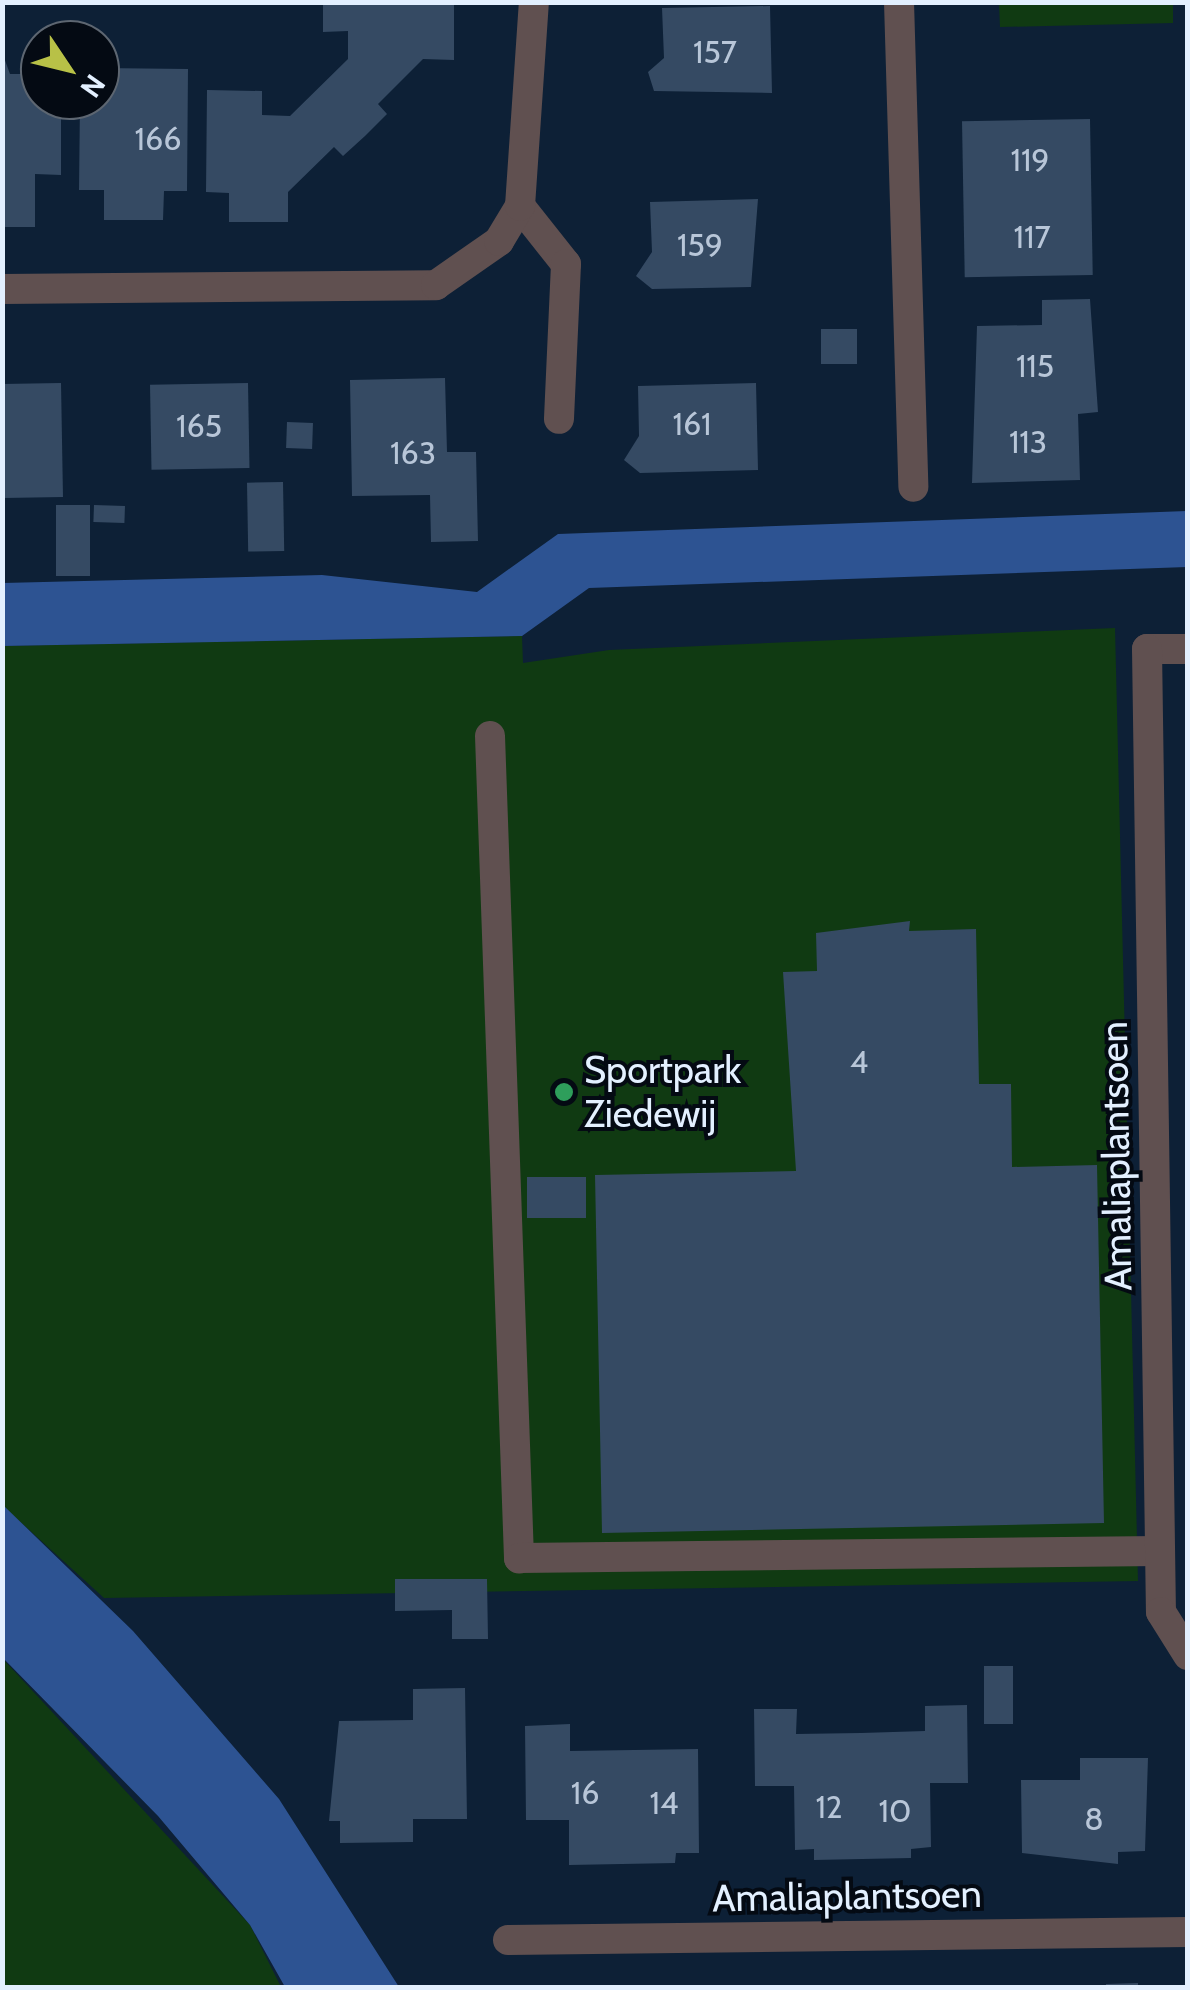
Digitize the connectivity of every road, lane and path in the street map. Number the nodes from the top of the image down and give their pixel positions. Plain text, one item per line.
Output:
1 (534, 2) edge
2 (899, 2) edge
3 (520, 206) junction
4 (2, 289) edge
5 (558, 419) dead end
6 (913, 486) dead end
7 (1188, 649) edge
8 (490, 736) dead end
9 (1159, 1551) junction
10 (1188, 1655) edge
11 (1188, 1932) edge
12 (508, 1940) dead end

1 - 3 street
2 - 6 street
3 - 4 street
3 - 5 street
7 - 9 street, Amaliaplantsoen
8 - 9 street
9 - 10 street, Amaliaplantsoen
11 - 12 street, Amaliaplantsoen

